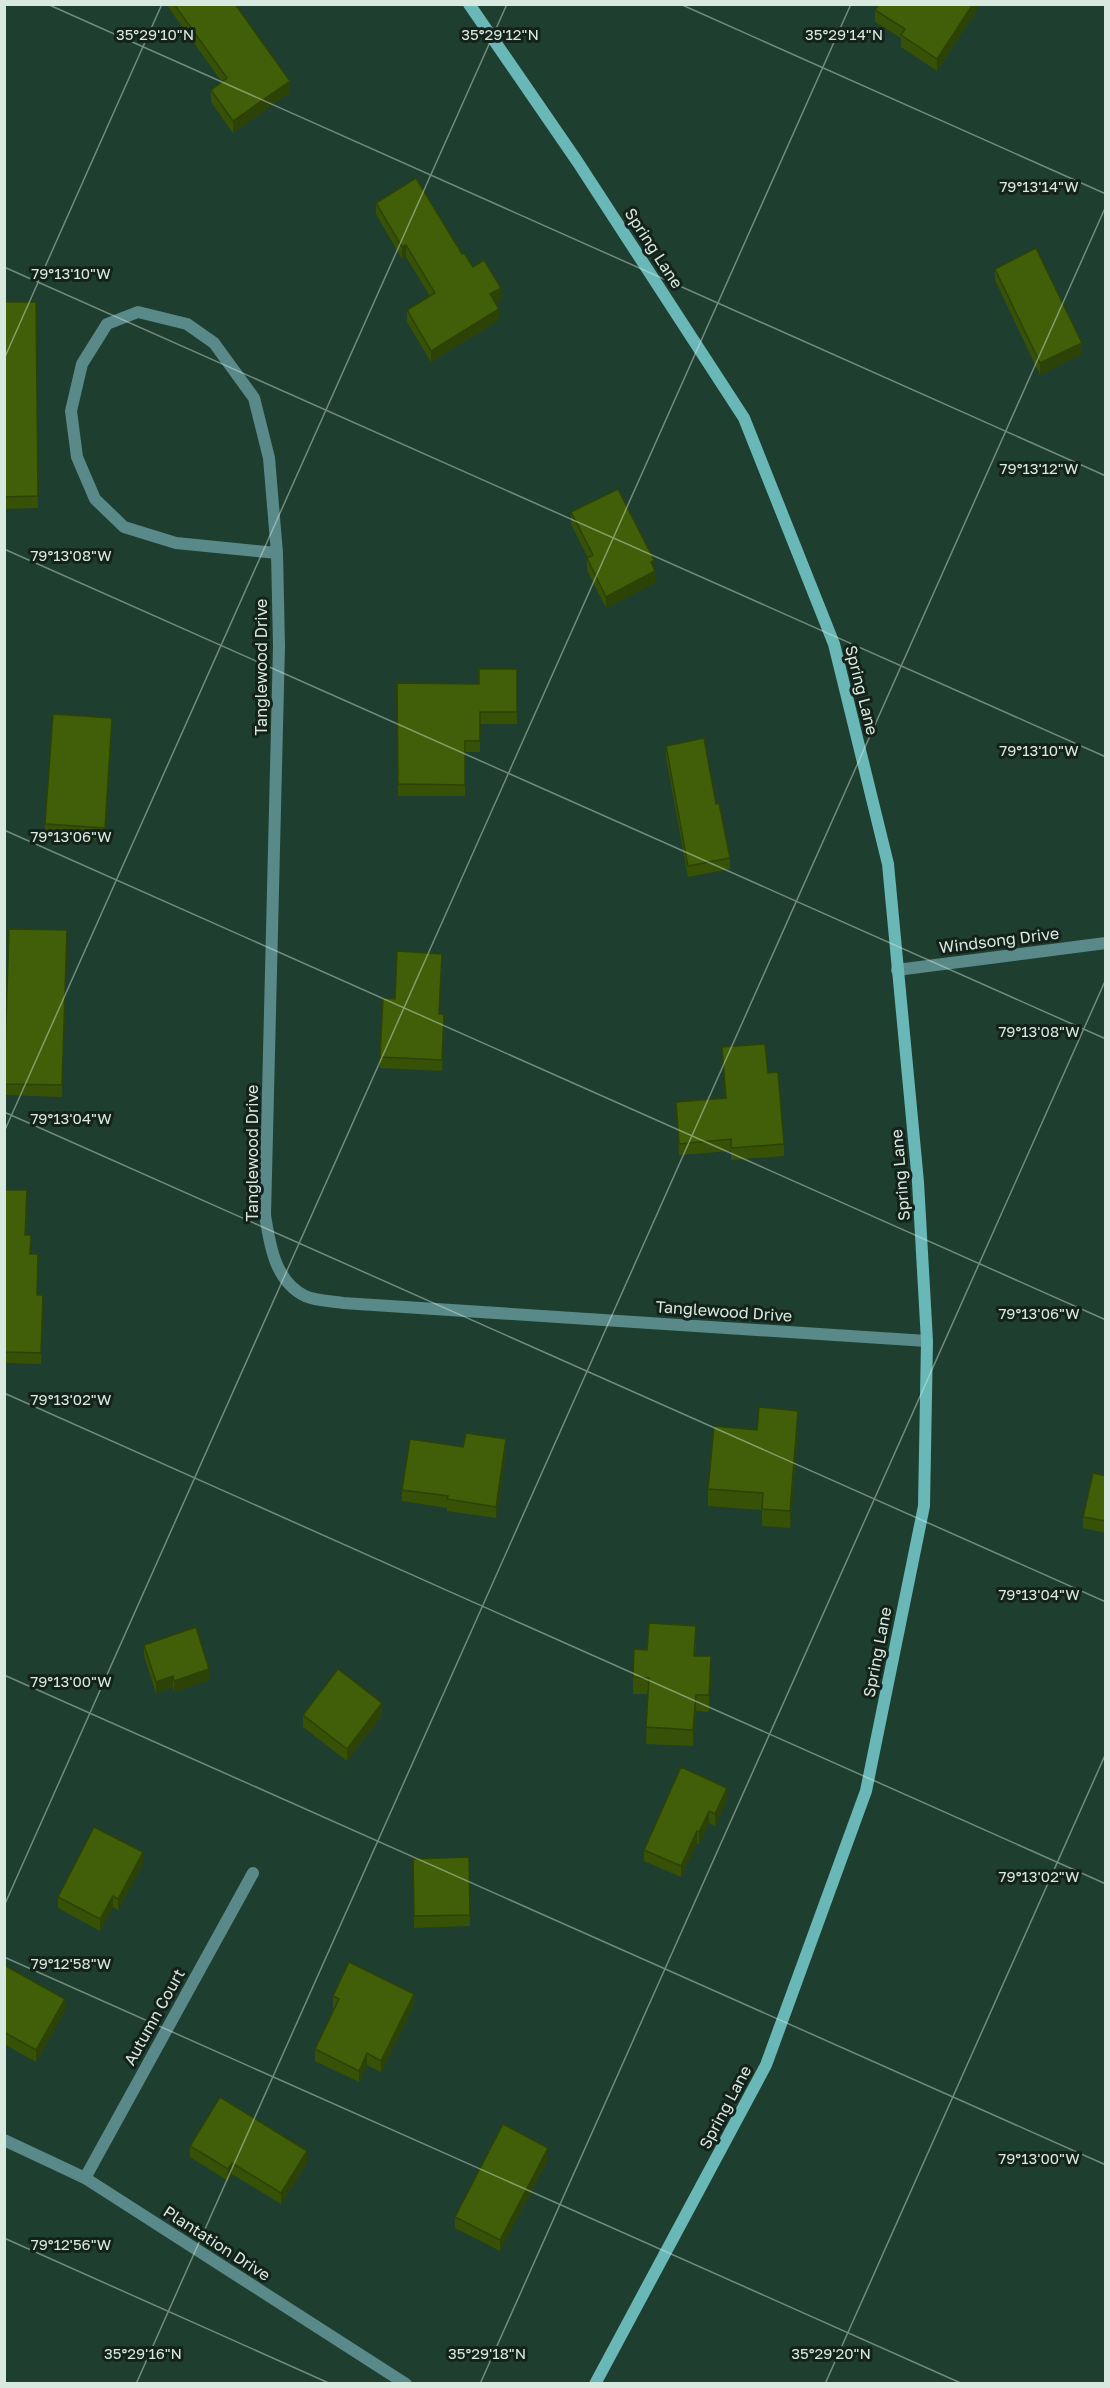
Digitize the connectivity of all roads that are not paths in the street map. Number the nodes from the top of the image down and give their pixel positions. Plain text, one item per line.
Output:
1 (469, 4) edge
2 (277, 553) junction
3 (1106, 943) edge
4 (897, 970) junction
5 (927, 1341) junction
6 (253, 1873) dead end
7 (4, 2140) edge
8 (85, 2178) junction
9 (406, 2384) edge
10 (595, 2384) edge

1 - 4 street, Spring Lane
2 - 2 street, Tanglewood Drive
2 - 5 street, Tanglewood Drive
3 - 4 street, Windsong Drive
4 - 5 street, Spring Lane
5 - 10 street, Spring Lane
6 - 8 street, Autumn Court
7 - 8 street, Plantation Drive
8 - 9 street, Plantation Drive

